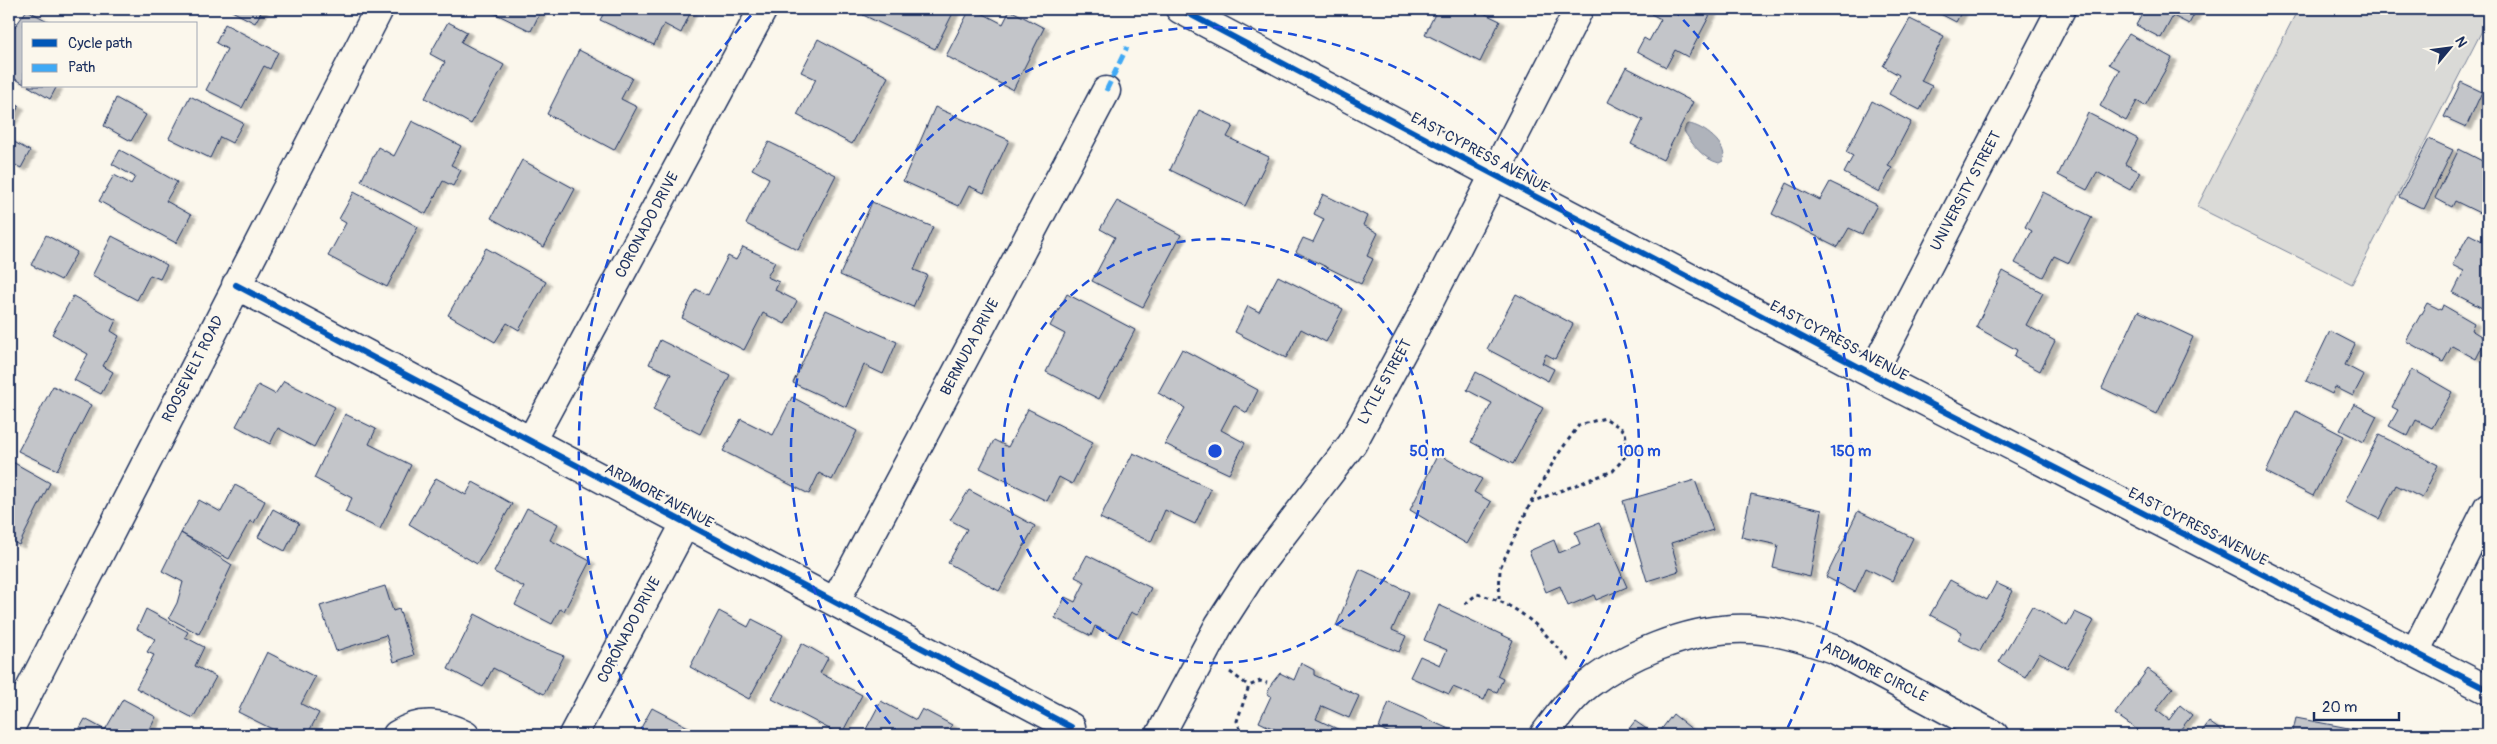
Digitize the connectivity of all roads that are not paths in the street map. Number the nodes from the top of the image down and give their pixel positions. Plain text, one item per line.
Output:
1 (379, 9) edge
2 (763, 9) edge
3 (1180, 9) edge
4 (1579, 9) edge
5 (2061, 9) edge
6 (1106, 91) dead end
7 (1494, 174) junction
8 (236, 285) junction
9 (1872, 374) junction
10 (531, 441) junction
11 (2488, 507) edge
12 (685, 524) junction
13 (835, 602) junction
14 (2414, 652) junction
15 (2488, 690) edge
16 (1071, 727) dead end
17 (9, 730) edge
18 (397, 735) edge
19 (465, 735) edge
20 (573, 735) edge
21 (1160, 735) edge
22 (1544, 735) edge
23 (1994, 735) edge

1 - 8 street, ROOSEVELT ROAD
2 - 10 street, CORONADO DRIVE
3 - 7 street, EAST CYPRESS AVENUE
4 - 7 street, LYTLE STREET
5 - 9 street, UNIVERSITY STREET
6 - 13 street, BERMUDA DRIVE
7 - 9 street, EAST CYPRESS AVENUE
7 - 21 street, LYTLE STREET
8 - 10 street, ARDMORE AVENUE
8 - 17 street, ROOSEVELT ROAD
9 - 14 street, EAST CYPRESS AVENUE
10 - 12 street, ARDMORE AVENUE
11 - 14 street
12 - 13 street, ARDMORE AVENUE
12 - 20 street, CORONADO DRIVE
13 - 16 street, ARDMORE AVENUE
14 - 15 street, EAST CYPRESS AVENUE
18 - 19 street
22 - 23 street, ARDMORE CIRCLE

